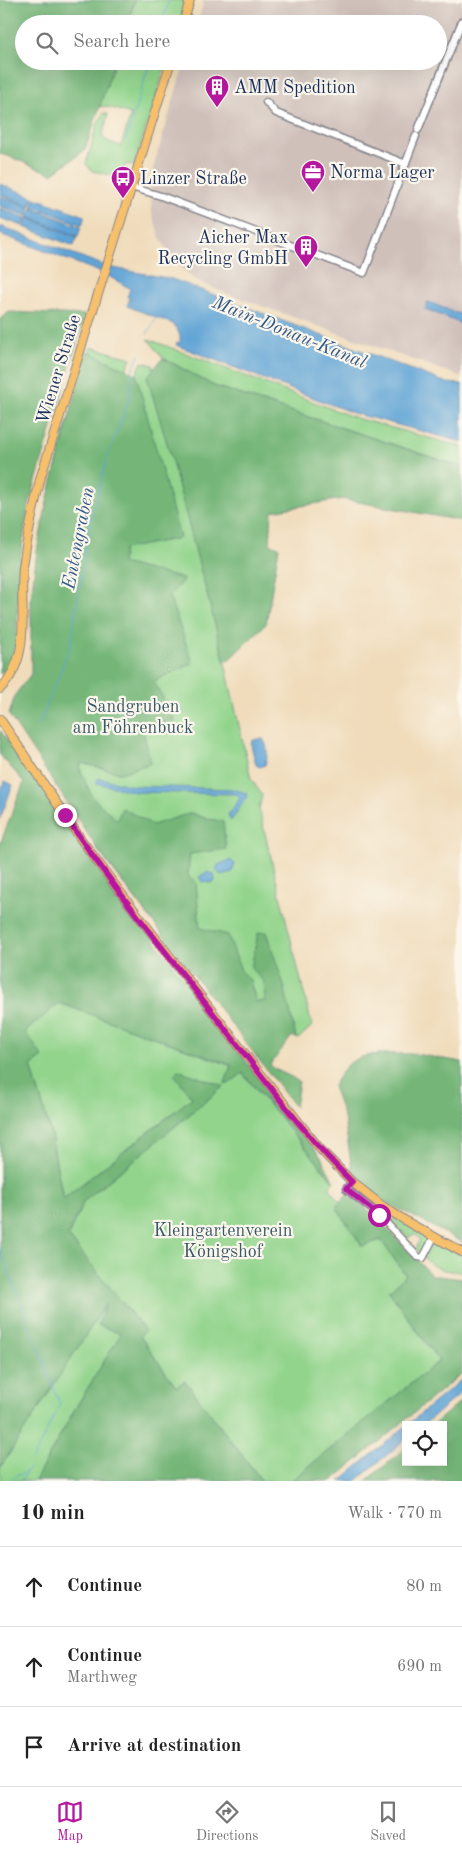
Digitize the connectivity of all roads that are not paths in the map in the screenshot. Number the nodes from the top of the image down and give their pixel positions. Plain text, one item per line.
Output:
1 (190, 0) edge
2 (186, 15) edge
3 (462, 21) edge
4 (447, 58) edge
5 (168, 70) edge
6 (442, 70) edge
7 (266, 102) dead end
8 (406, 164) junction
9 (131, 187) junction
10 (0, 689) edge
11 (0, 719) edge
12 (352, 1182) junction
13 (434, 1237) junction
14 (462, 1252) edge

1 - 2 main road
3 - 4 street
5 - 9 main road, Wiener Straße
6 - 8 street
7 - 8 street
8 - 9 street
9 - 10 main road, Wiener Straße
11 - 12 main road
12 - 13 main road
12 - 13 street
13 - 14 main road

